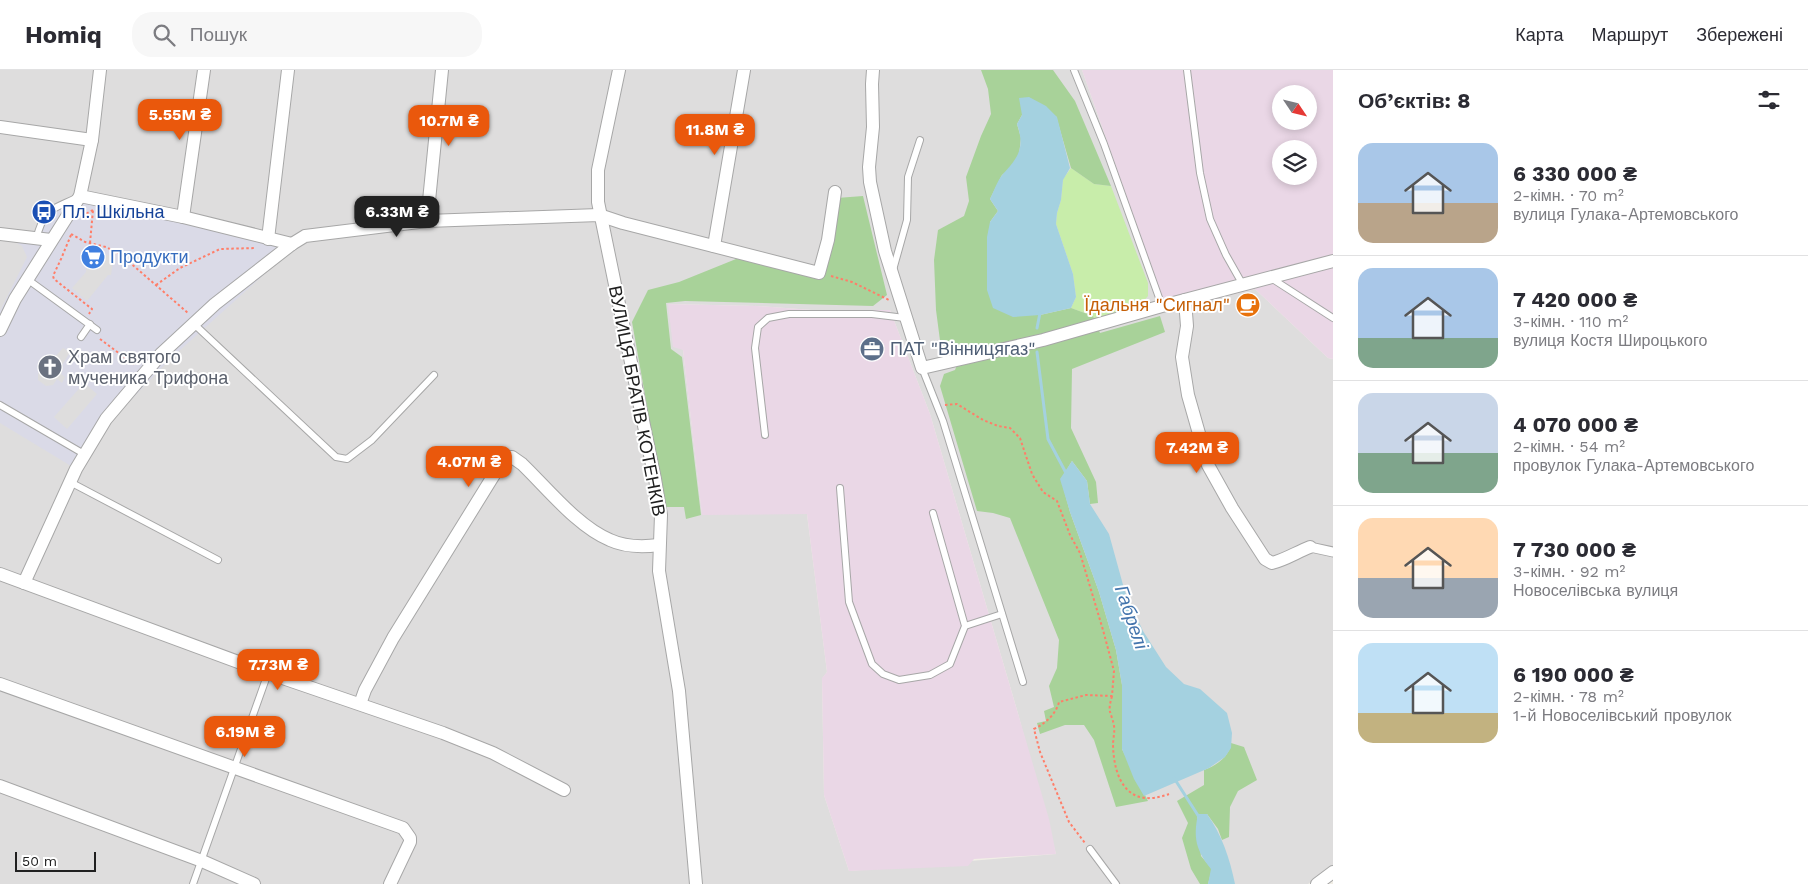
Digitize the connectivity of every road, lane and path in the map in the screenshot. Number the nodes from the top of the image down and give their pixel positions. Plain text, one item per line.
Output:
1 (100, 70) edge
2 (204, 70) edge
3 (288, 70) edge
4 (442, 70) edge
5 (619, 70) edge
6 (744, 70) edge
7 (873, 70) edge
8 (1074, 70) edge
9 (1187, 70) edge
10 (0, 127) edge
11 (92, 140) junction
12 (920, 140) dead end
13 (834, 192) dead end
14 (80, 196) junction
15 (94, 205) junction
16 (599, 214) junction
17 (183, 217) junction
18 (77, 221) dead end
19 (428, 221) junction
20 (0, 234) edge
21 (36, 238) junction
22 (269, 239) junction
23 (51, 240) junction
24 (90, 243) junction
25 (292, 244) junction
26 (714, 246) junction
27 (1333, 261) edge
28 (819, 273) junction
29 (892, 274) junction
30 (1270, 278) junction
31 (28, 279) junction
32 (156, 285) junction
33 (1243, 285) junction
34 (900, 299) junction
35 (1185, 300) junction
36 (1162, 306) junction
37 (905, 318) junction
38 (1333, 318) edge
39 (84, 320) junction
40 (196, 322) junction
41 (90, 324) junction
42 (0, 330) edge
43 (97, 330) joint
44 (81, 337) dead end
45 (922, 368) junction
46 (146, 372) junction
47 (434, 375) dead end
48 (0, 405) edge
49 (937, 405) junction
50 (765, 434) dead end
51 (84, 454) junction
52 (70, 482) junction
53 (840, 488) dead end
54 (933, 513) dead end
55 (659, 545) junction
56 (1310, 547) joint
57 (1333, 552) edge
58 (218, 560) dead end
59 (0, 574) edge
60 (24, 583) junction
61 (1002, 614) junction
62 (964, 626) junction
63 (268, 673) junction
64 (1023, 682) dead end
65 (0, 684) edge
66 (1112, 696) junction
67 (360, 704) junction
68 (234, 769) junction
69 (0, 786) edge
70 (564, 790) dead end
71 (1169, 794) dead end
72 (1090, 849) joint
73 (202, 861) junction
74 (1333, 872) edge
75 (394, 882) edge
76 (193, 884) edge
77 (254, 884) edge
78 (696, 884) edge
79 (1116, 884) edge
80 (1317, 884) edge

1 - 11 street
2 - 17 street
3 - 22 street
4 - 19 street
5 - 16 street, ВУЛИЦЯ БРАТІВ КОТЕНКІВ
6 - 26 street
7 - 29 street
8 - 36 lane
9 - 33 lane
10 - 11 street
11 - 14 street
12 - 29 lane
13 - 28 street
14 - 15 street
14 - 21 lane
14 - 23 street
15 - 17 street
15 - 18 path
15 - 24 path
16 - 19 street
16 - 26 street
16 - 55 street, ВУЛИЦЯ БРАТІВ КОТЕНКІВ
17 - 22 street
19 - 25 street
20 - 21 street
21 - 23 street
22 - 25 street
22 - 32 path
23 - 31 street
24 - 32 path
24 - 39 path
25 - 40 street
26 - 28 street
27 - 30 street
28 - 34 path
29 - 34 street
30 - 33 street
30 - 38 lane
31 - 39 lane
31 - 42 street
32 - 40 path
33 - 35 street
34 - 37 street
35 - 36 street
35 - 56 street
36 - 45 street
37 - 45 street
37 - 50 lane
39 - 41 lane
40 - 46 street
40 - 47 lane
41 - 43 lane
41 - 44 lane
43 - 46 path
45 - 49 lane
46 - 51 street
48 - 51 lane
49 - 61 lane
49 - 66 path
51 - 52 street
52 - 58 lane
52 - 60 street
53 - 62 lane
54 - 62 lane
55 - 67 street
55 - 78 street, ВУЛИЦЯ БРАТІВ КОТЕНКІВ
56 - 57 street
59 - 60 street
60 - 63 street
61 - 62 lane
61 - 64 lane
63 - 67 street
63 - 68 lane
65 - 68 street
66 - 71 path
66 - 72 path
67 - 70 street
68 - 73 lane
68 - 75 street
69 - 73 street
72 - 79 lane
73 - 76 lane
73 - 77 street
74 - 80 street

